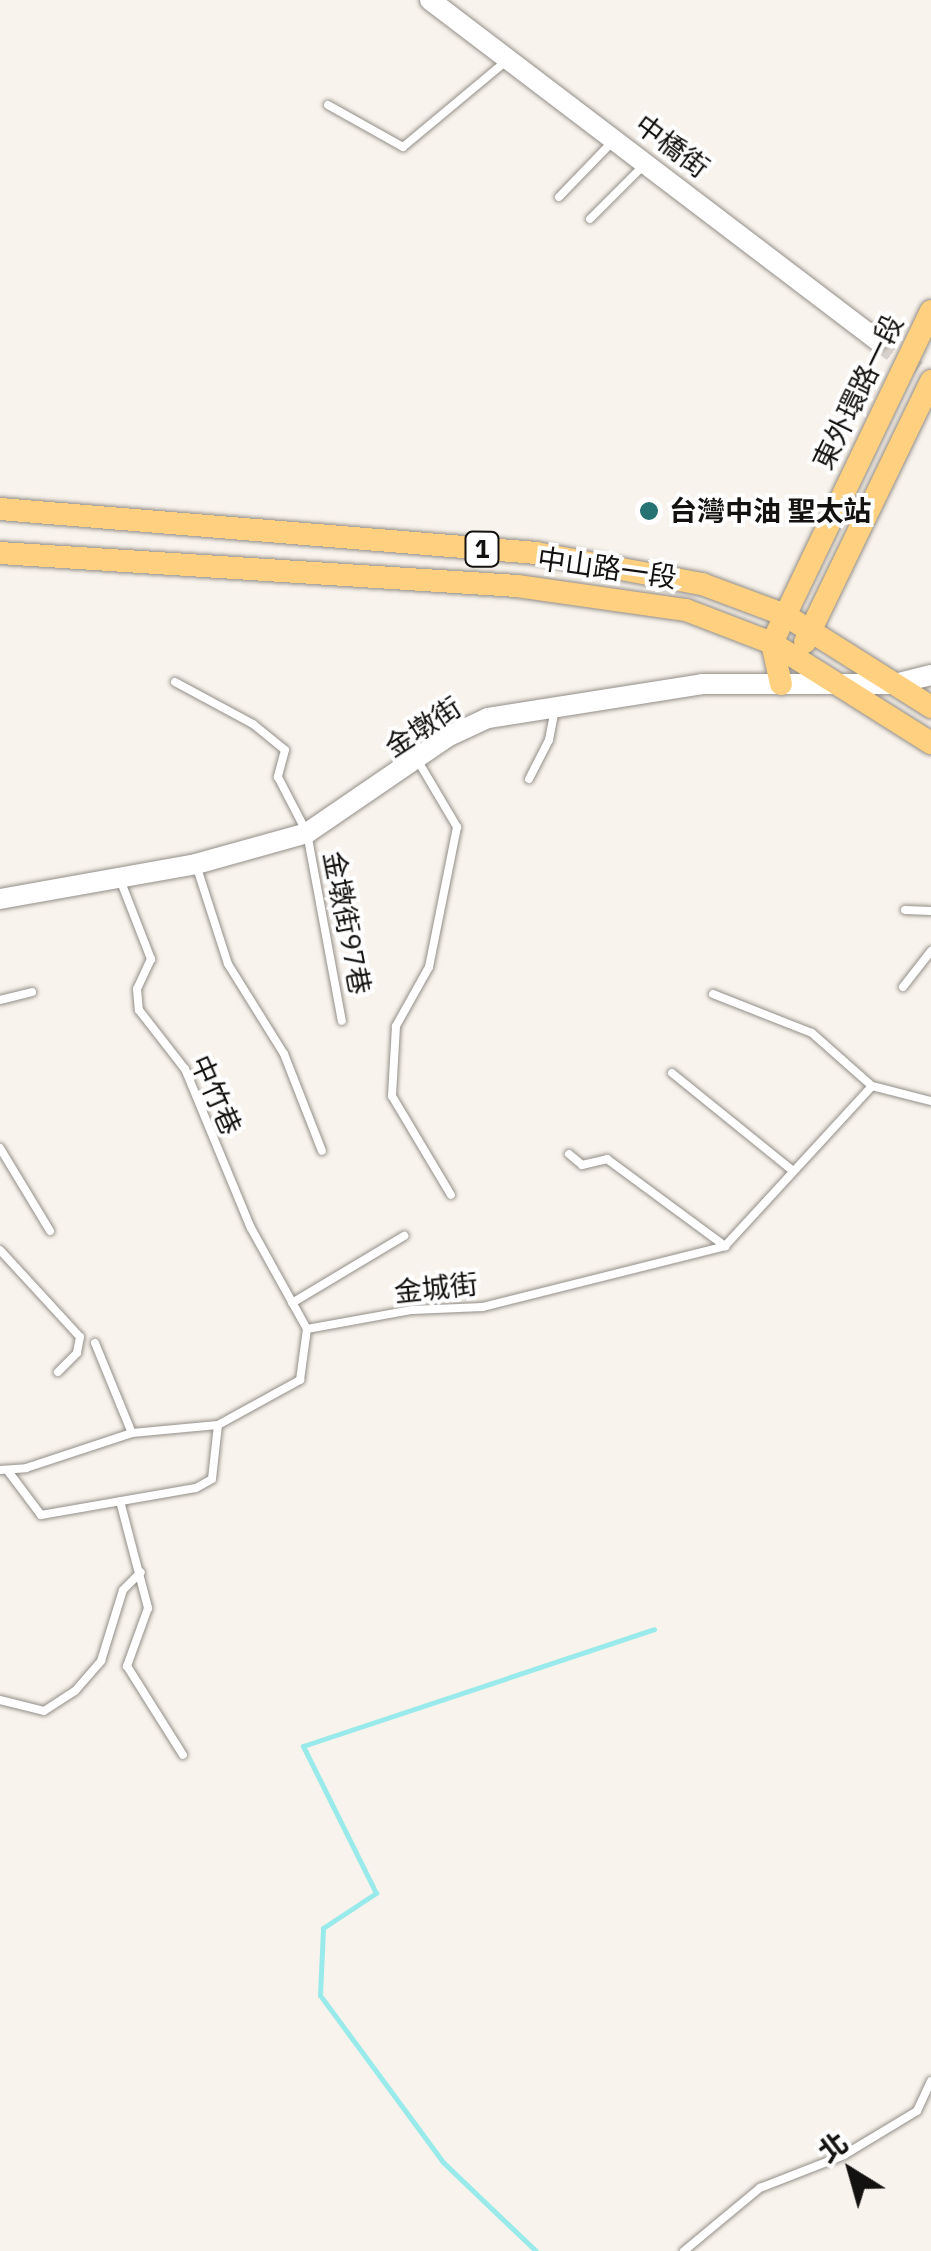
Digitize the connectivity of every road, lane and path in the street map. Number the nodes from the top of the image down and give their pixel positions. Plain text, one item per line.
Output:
1 (430, 0) edge
2 (509, 59) junction
3 (328, 106) dead end
4 (616, 138) junction
5 (648, 162) junction
6 (559, 198) dead end
7 (590, 220) dead end
8 (931, 311) edge
9 (877, 340) tunnel mouth
10 (931, 380) edge
11 (0, 509) edge
12 (0, 552) edge
13 (785, 615) junction
14 (812, 630) junction
15 (772, 643) junction
16 (795, 657) junction
17 (931, 674) edge
18 (175, 682) dead end
19 (781, 684) junction
20 (840, 684) junction
21 (895, 684) junction
22 (556, 704) junction
23 (931, 707) edge
24 (931, 743) edge
25 (418, 761) junction
26 (528, 778) dead end
27 (307, 834) junction
28 (196, 864) junction
29 (119, 878) junction
30 (0, 899) edge
31 (904, 910) dead end
32 (931, 911) edge
33 (931, 951) edge
34 (903, 987) dead end
35 (32, 992) dead end
36 (713, 994) dead end
37 (0, 1000) edge
38 (342, 1021) dead end
39 (672, 1073) dead end
40 (872, 1086) junction
41 (931, 1101) edge
42 (0, 1148) edge
43 (322, 1151) dead end
44 (569, 1154) dead end
45 (793, 1170) junction
46 (452, 1195) dead end
47 (50, 1231) dead end
48 (404, 1236) dead end
49 (724, 1246) junction
50 (0, 1250) edge
51 (292, 1303) junction
52 (307, 1329) junction
53 (95, 1343) dead end
54 (58, 1372) dead end
55 (218, 1425) junction
56 (132, 1433) junction
57 (3, 1470) edge
58 (120, 1501) junction
59 (140, 1572) junction
60 (0, 1700) edge
61 (183, 1755) dead end
62 (931, 2080) edge
63 (684, 2251) edge

1 - 2 street, 中橋街
2 - 3 lane
2 - 4 street, 中橋街
4 - 5 street, 中橋街
4 - 6 lane
5 - 7 lane
5 - 9 street, 中橋街
8 - 13 main road, 東外環路一段
10 - 14 main road
11 - 13 main road, 中山路一段 / 1
12 - 15 main road, 中山路一段 / 1
13 - 14 main road, 中山路一段 / 1
13 - 15 main road, 東外環路一段
14 - 16 main road
14 - 21 main road, 中山路一段 / 1
15 - 16 main road, 中山路一段 / 1
15 - 19 main road
16 - 19 main road
16 - 20 main road, 中山路一段 / 1
17 - 21 street, 金墩街
18 - 27 lane, 金墩街97巷
19 - 20 street, 金墩街
19 - 22 street, 金墩街
20 - 21 street, 金墩街
20 - 24 main road, 中山路一段 / 1
21 - 23 main road, 中山路一段 / 1
22 - 25 street, 金墩街
22 - 26 lane
25 - 27 street, 金墩街
25 - 46 lane
27 - 28 street, 金墩街
27 - 38 lane, 金墩街97巷
28 - 29 street, 金墩街
28 - 43 lane
29 - 30 street, 金墩街
29 - 51 lane, 中竹巷
31 - 32 lane
33 - 34 lane
35 - 37 lane
36 - 40 lane
39 - 45 lane
40 - 41 lane
40 - 45 lane
42 - 47 lane
44 - 49 lane
45 - 49 lane
48 - 51 lane
49 - 52 lane, 金城街
50 - 54 lane
51 - 52 lane, 中竹巷
52 - 55 lane
53 - 56 lane
55 - 56 lane
55 - 58 lane
56 - 57 lane
57 - 58 lane
58 - 59 lane
59 - 60 lane
59 - 61 lane
62 - 63 lane

